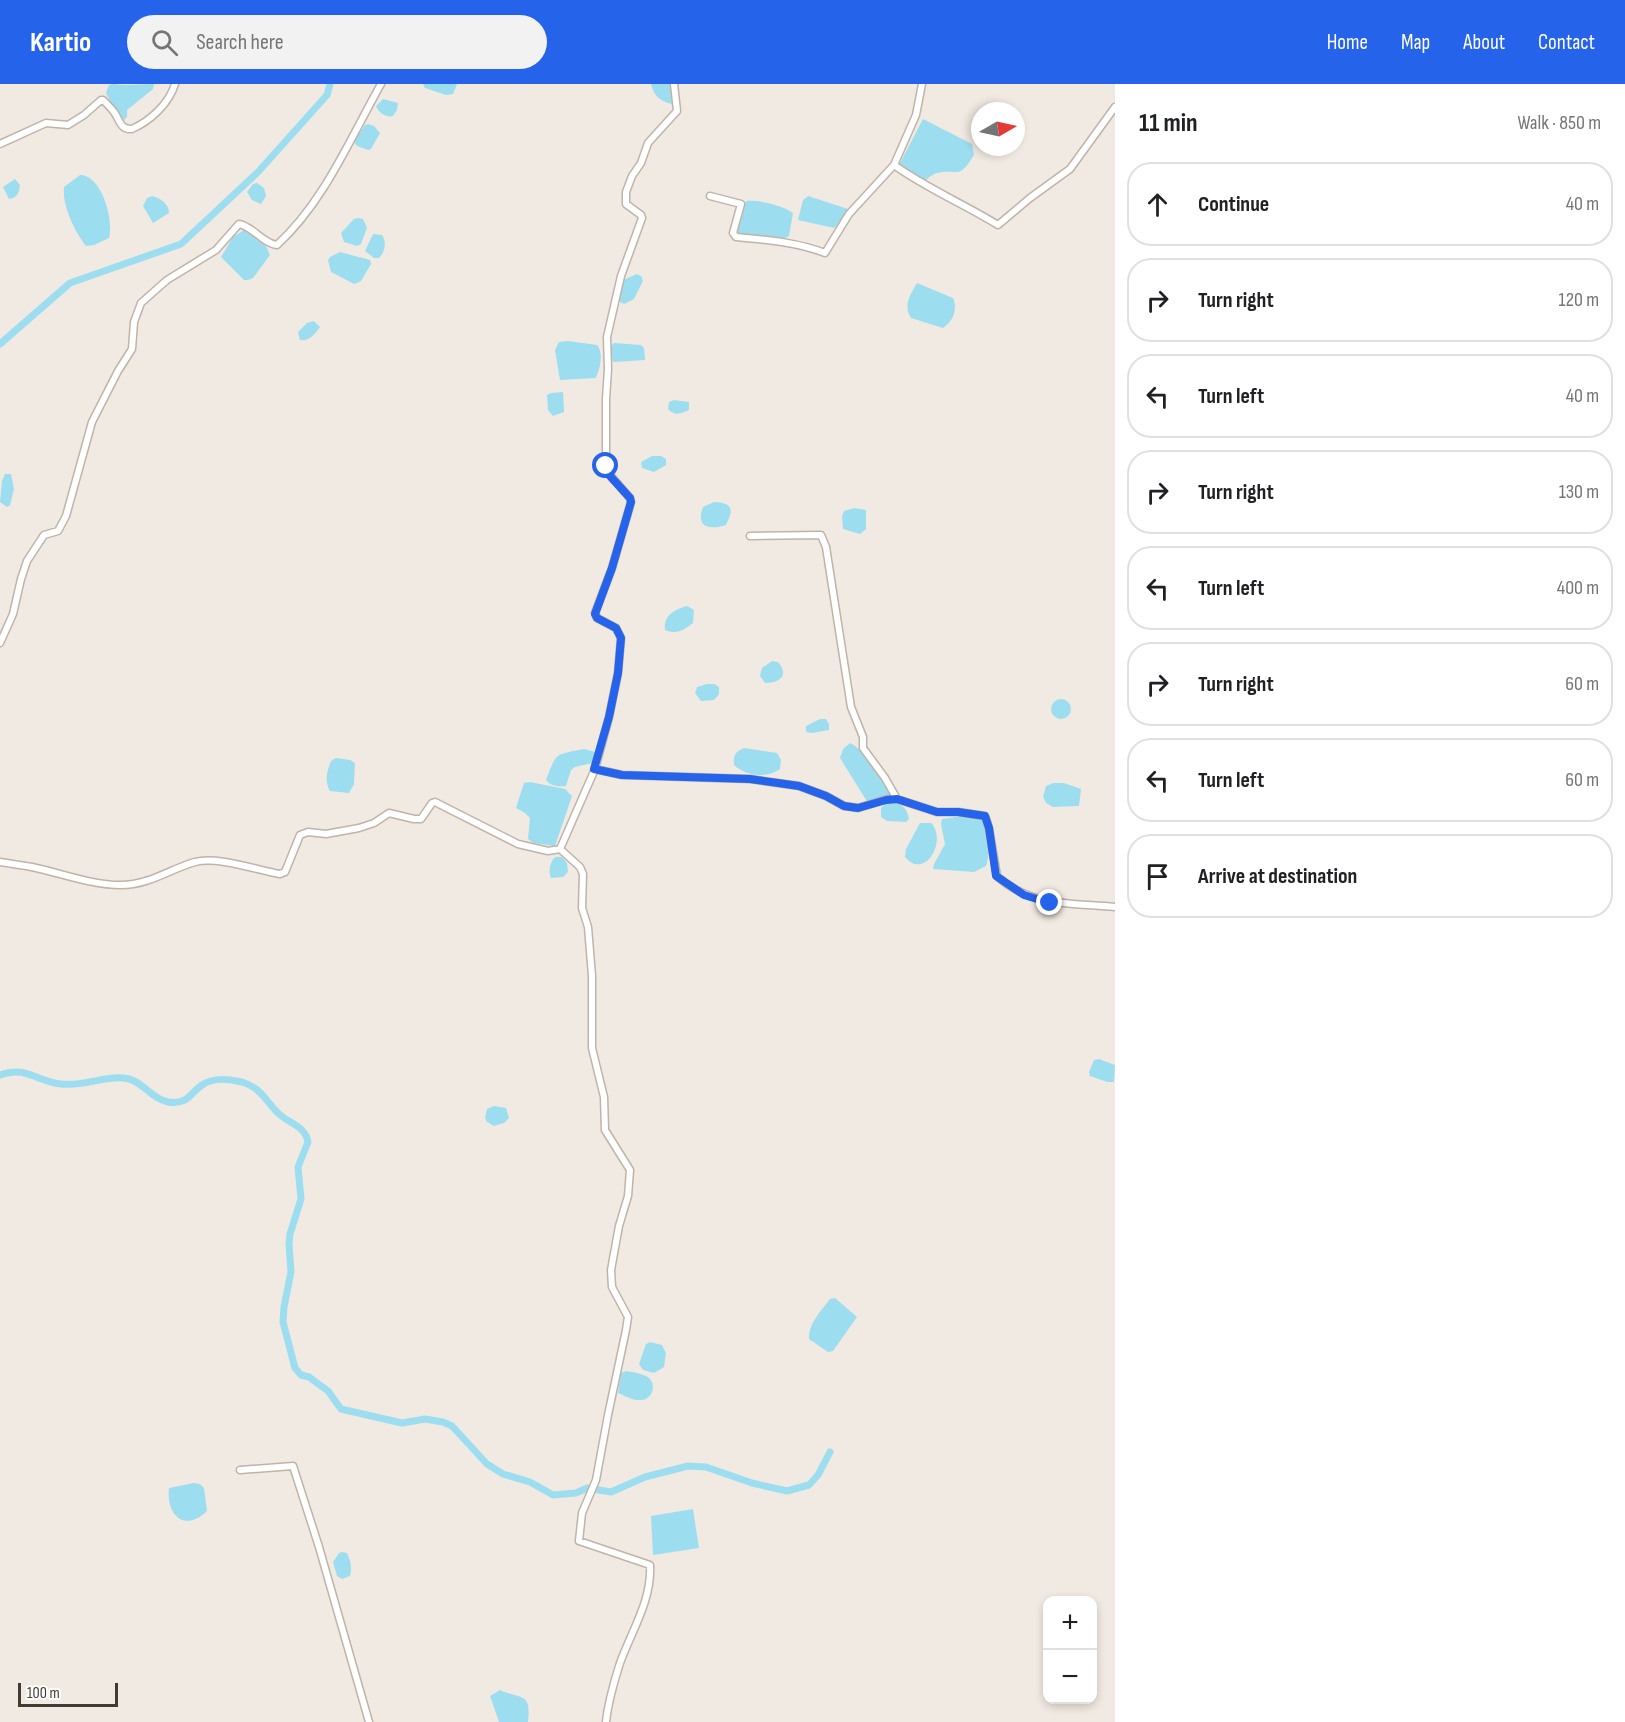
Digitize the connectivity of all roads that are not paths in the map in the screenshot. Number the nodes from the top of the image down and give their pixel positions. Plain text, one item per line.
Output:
1 (175, 84) edge
2 (381, 84) edge
3 (674, 84) edge
4 (922, 84) edge
5 (1115, 106) edge
6 (0, 144) edge
7 (894, 165) junction
8 (710, 196) dead end
9 (750, 536) dead end
10 (0, 643) edge
11 (594, 769) junction
12 (897, 799) junction
13 (560, 849) junction
14 (0, 862) edge
15 (1115, 907) edge
16 (240, 1470) dead end
17 (369, 1722) edge
18 (606, 1722) edge

1 - 6 street
2 - 10 street
3 - 11 street
4 - 7 street
5 - 7 street
7 - 8 street
9 - 12 street
11 - 12 street
11 - 13 street
12 - 15 street
13 - 14 street
13 - 18 street
16 - 17 street

